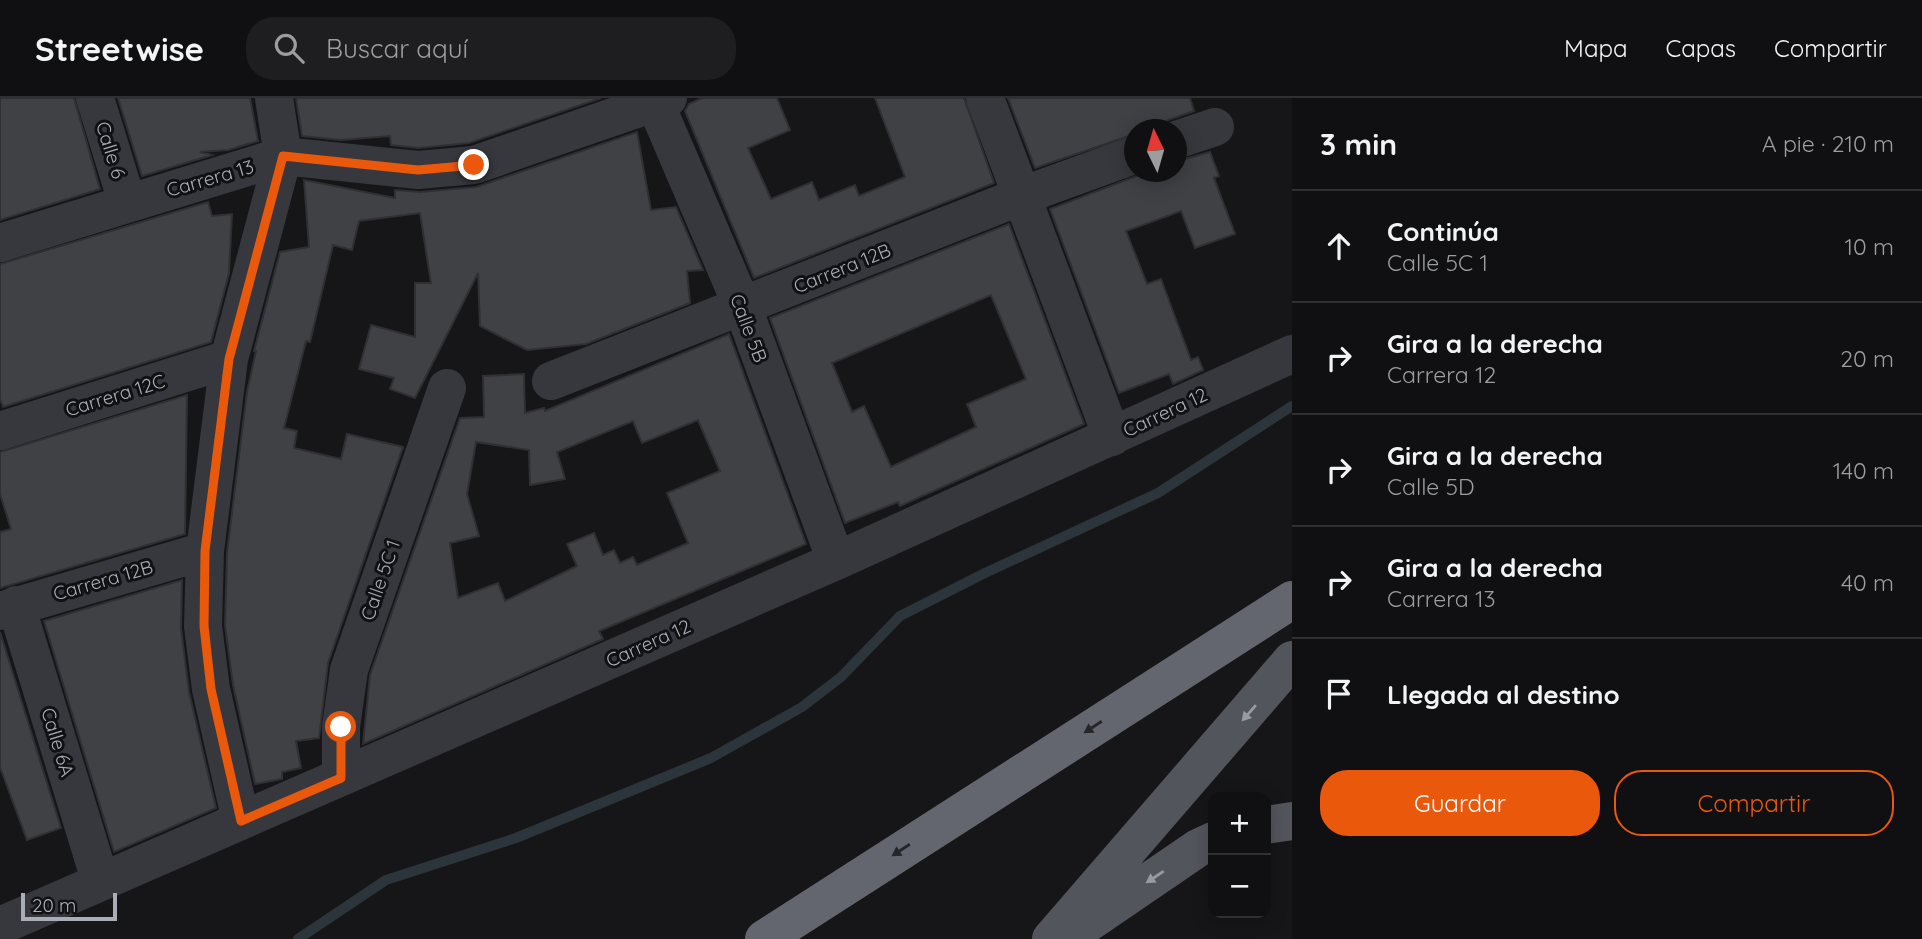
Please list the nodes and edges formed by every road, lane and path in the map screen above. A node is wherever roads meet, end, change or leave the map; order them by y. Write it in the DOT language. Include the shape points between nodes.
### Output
graph roads {
  1 [pos="95,98"];
  2 [pos="274,98"];
  3 [pos="985,98"];
  4 [pos="658,100"];
  5 [pos="1215,127"];
  6 [pos="1187,137"];
  7 [pos="283,156"];
  8 [pos="1124,159"];
  9 [pos="1024,195"];
  10 [pos="127,202"];
  11 [pos="0,243"];
  12 [pos="743,308"];
  13 [pos="1292,354"];
  14 [pos="229,359"];
  15 [pos="551,382"];
  16 [pos="447,388"];
  17 [pos="0,431"];
  18 [pos="1112,437"];
  19 [pos="205,551"];
  20 [pos="835,561"];
  21 [pos="1292,600"];
  22 [pos="8,608"];
  23 [pos="1292,660"];
  24 [pos="341,778"];
  25 [pos="241,821"];
  26 [pos="1292,821"];
  27 [pos="1271,824"];
  28 [pos="1208,843"];
  29 [pos="100,880"];
  30 [pos="0,926"];
  31 [pos="764,939"];
  32 [pos="1051,939"];
  33 [pos="1065,939"];
  1 -- 10 [label="street, Calle 6"];
  2 -- 7 [label="street"];
  3 -- 9 [label="street"];
  4 -- 7 [label="street, Carrera 13" via="474,165 418,170"];
  4 -- 12 [label="street, Calle 5B"];
  5 -- 6 [label="street"];
  7 -- 10 [label="street, Carrera 13"];
  7 -- 14 [label="street"];
  8 -- 9 [label="street, Carrera 12B"];
  9 -- 12 [label="street, Carrera 12B"];
  9 -- 18 [label="street"];
  10 -- 11 [label="street, Carrera 13"];
  12 -- 15 [label="street, Carrera 12B"];
  12 -- 20 [label="street, Calle 5B"];
  13 -- 18 [label="street, Carrera 12"];
  14 -- 17 [label="street, Carrera 12C"];
  14 -- 19 [label="street"];
  16 -- 24 [label="street, Calle 5C 1" via="349,670 341,727"];
  18 -- 20 [label="street, Carrera 12"];
  19 -- 22 [label="street, Carrera 12B"];
  19 -- 25 [label="street" via="204,626 211,689"];
  20 -- 24 [label="street, Carrera 12"];
  21 -- 31 [label="highway, one-way"];
  22 -- 29 [label="street, Calle 6A"];
  23 -- 32 [label="main road, one-way"];
  24 -- 25 [label="street, Carrera 12"];
  25 -- 29 [label="street, Carrera 12"];
  26 -- 27 [label="main road"];
  28 -- 33 [label="main road, one-way"];
  29 -- 30 [label="street, Carrera 12"];
}
